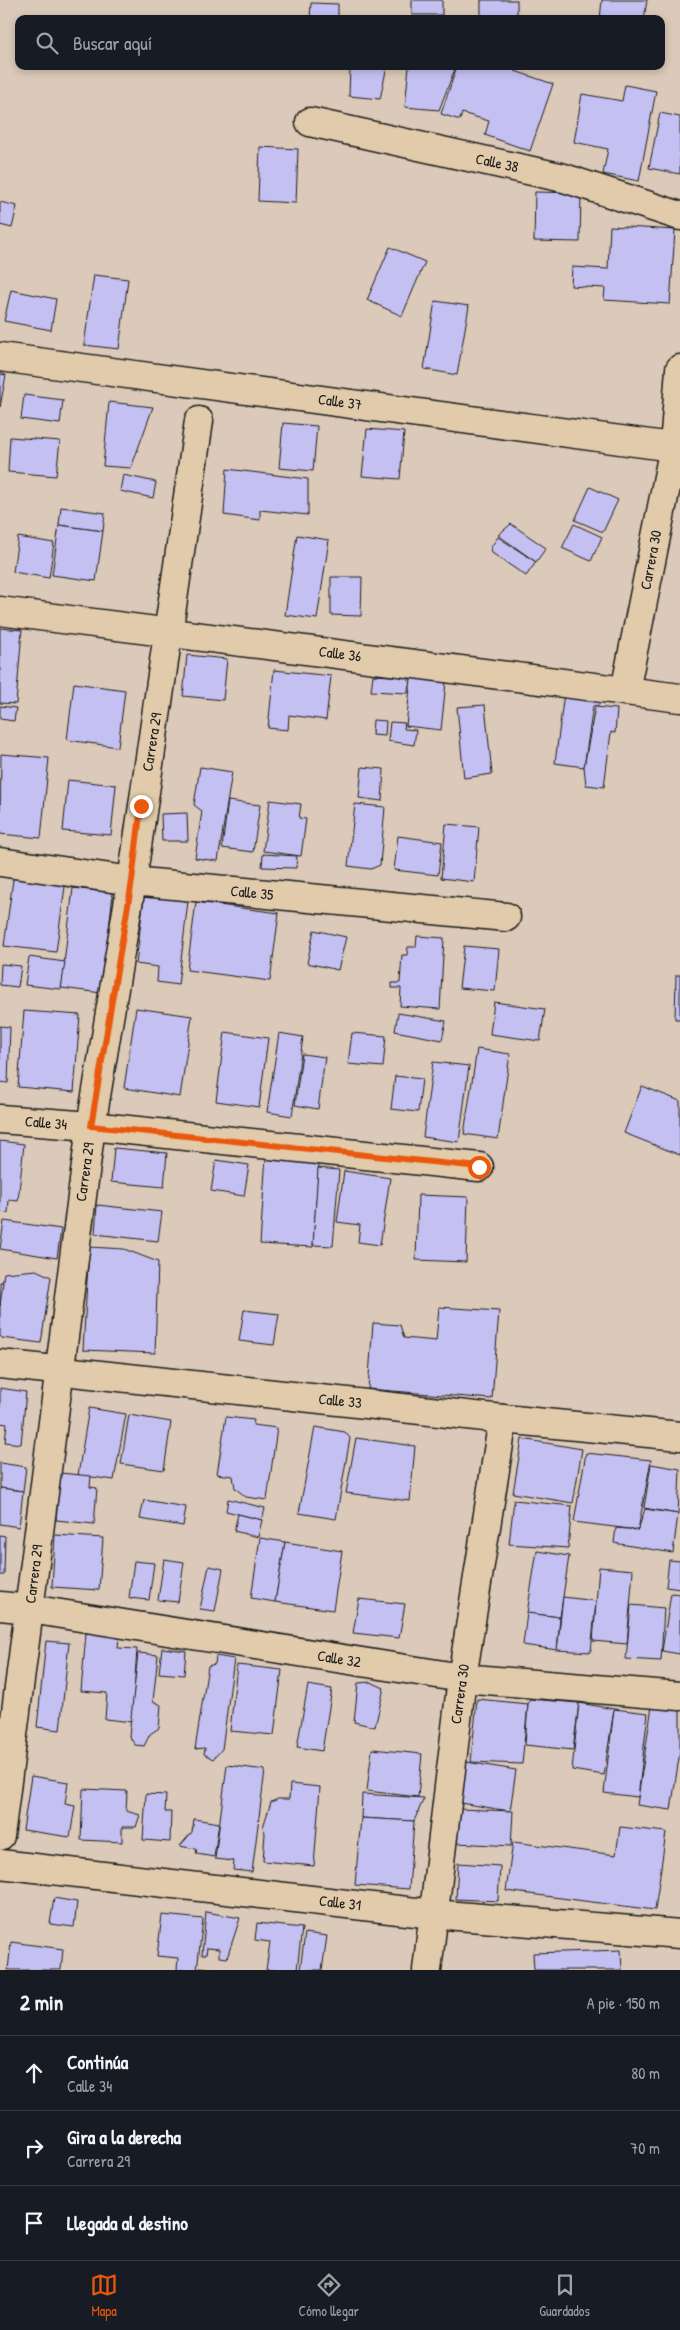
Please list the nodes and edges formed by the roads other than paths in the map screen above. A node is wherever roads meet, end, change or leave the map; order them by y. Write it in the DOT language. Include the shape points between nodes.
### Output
graph roads {
  1 [pos="310,122"];
  2 [pos="680,216"];
  3 [pos="0,358"];
  4 [pos="680,369"];
  5 [pos="199,421"];
  6 [pos="677,447"];
  7 [pos="0,611"];
  8 [pos="169,632"];
  9 [pos="625,691"];
  10 [pos="680,698"];
  11 [pos="0,862"];
  12 [pos="132,881"];
  13 [pos="506,917"];
  14 [pos="0,1119"];
  15 [pos="91,1126"];
  16 [pos="479,1167"];
  17 [pos="0,1364"];
  18 [pos="59,1369"];
  19 [pos="503,1419"];
  20 [pos="680,1436"];
  21 [pos="0,1606"];
  22 [pos="30,1609"];
  23 [pos="462,1678"];
  24 [pos="680,1696"];
  25 [pos="0,1836"];
  26 [pos="0,1864"];
  27 [pos="433,1914"];
  28 [pos="680,1934"];
  29 [pos="427,1970"];
  1 -- 2 [label="street, Calle 38" via="564,178"];
  3 -- 6 [label="street, Calle 37"];
  4 -- 6 [label="street, Carrera 30"];
  5 -- 8 [label="street, Carrera 29"];
  6 -- 9 [label="street, Carrera 30"];
  7 -- 8 [label="street, Calle 36"];
  8 -- 9 [label="street, Calle 36"];
  8 -- 12 [label="street, Carrera 29" via="136,837"];
  9 -- 10 [label="street, Calle 36"];
  11 -- 12 [label="street, Calle 35"];
  12 -- 13 [label="street, Calle 35"];
  12 -- 15 [label="street, Carrera 29"];
  14 -- 15 [label="street, Calle 34"];
  15 -- 16 [label="street, Calle 34"];
  15 -- 18 [label="street, Carrera 29"];
  17 -- 18 [label="street, Calle 33"];
  18 -- 19 [label="street, Calle 33"];
  18 -- 22 [label="street, Carrera 29"];
  19 -- 20 [label="street, Calle 33"];
  19 -- 23 [label="street, Carrera 30"];
  21 -- 22 [label="street, Calle 32"];
  22 -- 23 [label="street, Calle 32"];
  22 -- 25 [label="street, Carrera 29"];
  23 -- 24 [label="street, Calle 32"];
  23 -- 27 [label="street, Carrera 30"];
  26 -- 27 [label="street, Calle 31"];
  27 -- 28 [label="street, Calle 31"];
  27 -- 29 [label="street, Carrera 30"];
}
